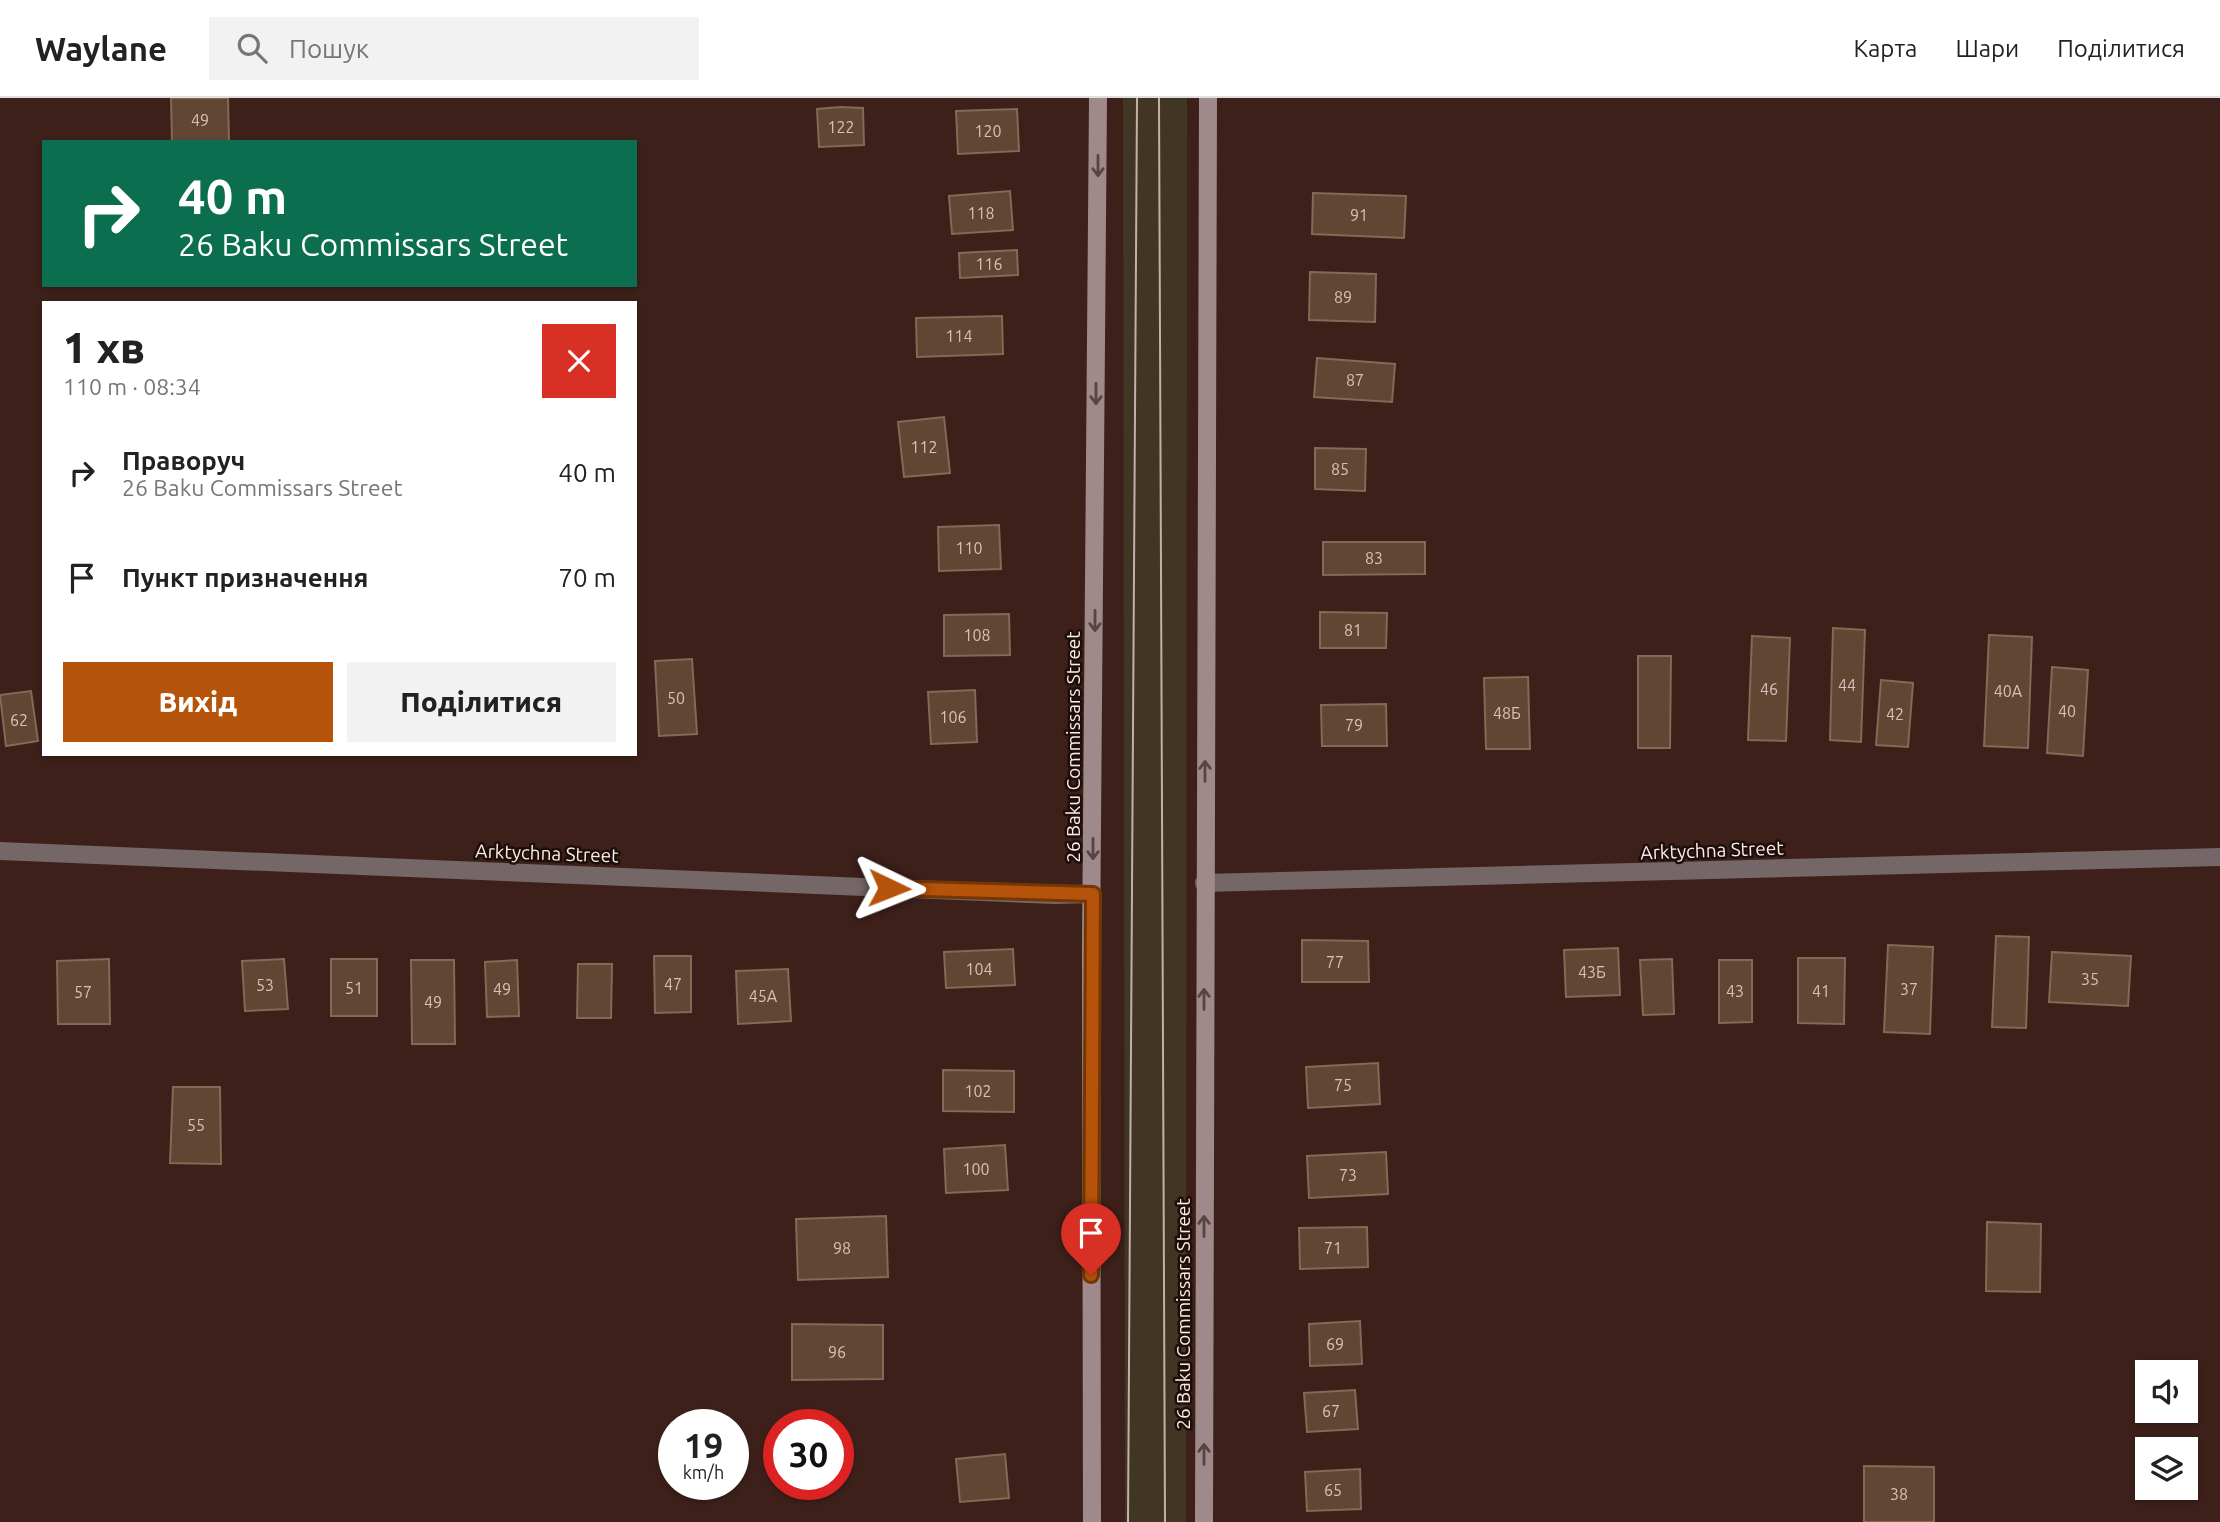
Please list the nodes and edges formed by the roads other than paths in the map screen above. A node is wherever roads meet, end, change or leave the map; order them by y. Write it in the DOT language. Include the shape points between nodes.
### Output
graph roads {
  1 [pos="1098,98"];
  2 [pos="1208,98"];
  3 [pos="0,851"];
  4 [pos="2220,858"];
  5 [pos="1204,883"];
  6 [pos="1093,894"];
  7 [pos="1092,1522"];
  8 [pos="1204,1522"];
  1 -- 6 [label="street, 26 Baku Commissars Street, one-way"];
  5 -- 2 [label="street, 26 Baku Commissars Street, one-way"];
  3 -- 6 [label="street, Arktychna Street"];
  4 -- 5 [label="street, Arktychna Street"];
  8 -- 5 [label="street, 26 Baku Commissars Street, one-way"];
  6 -- 7 [label="street, 26 Baku Commissars Street"];
}
